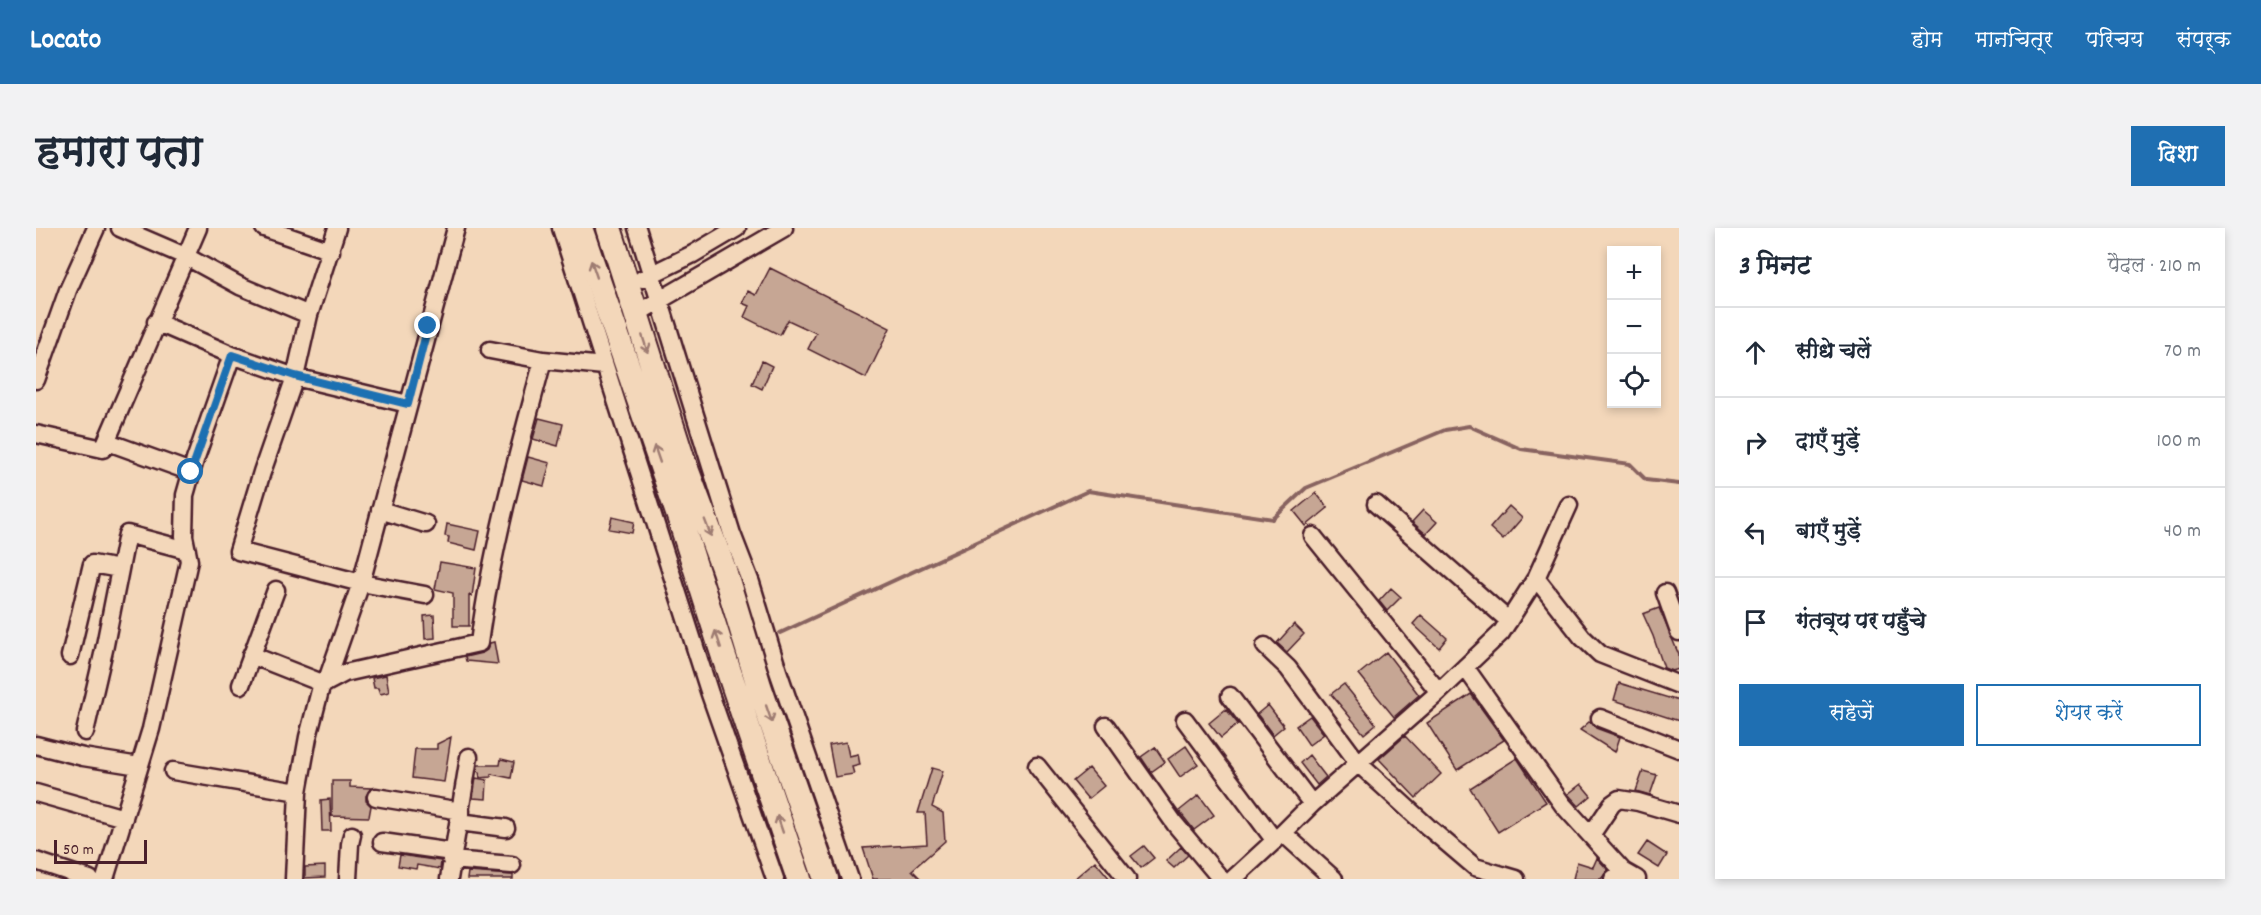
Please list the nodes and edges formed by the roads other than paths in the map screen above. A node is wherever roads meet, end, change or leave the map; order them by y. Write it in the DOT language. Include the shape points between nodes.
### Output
graph roads {
  1 [pos="96,228"];
  2 [pos="120,228"];
  3 [pos="198,228"];
  4 [pos="264,228"];
  5 [pos="337,228"];
  6 [pos="456,228"];
  7 [pos="561,228"];
  8 [pos="580,228"];
  9 [pos="609,228"];
  10 [pos="637,228"];
  11 [pos="737,228"];
  12 [pos="784,228"];
  13 [pos="331,251"];
  14 [pos="185,256"];
  15 [pos="651,275"];
  16 [pos="627,286"];
  17 [pos="660,300"];
  18 [pos="636,314"];
  19 [pos="309,315"];
  20 [pos="156,322"];
  21 [pos="490,350"];
  22 [pos="232,355"];
  23 [pos="543,360"];
  24 [pos="604,366"];
  25 [pos="295,376"];
  26 [pos="36,380"];
  27 [pos="408,404"];
  28 [pos="36,434"];
  29 [pos="108,442"];
  30 [pos="191,472"];
  31 [pos="1376,504"];
  32 [pos="1569,505"];
  33 [pos="380,510"];
  34 [pos="426,524"];
  35 [pos="1313,536"];
  36 [pos="187,550"];
  37 [pos="120,569"];
  38 [pos="1536,579"];
  39 [pos="361,583"];
  40 [pos="276,590"];
  41 [pos="1665,593"];
  42 [pos="425,595"];
  43 [pos="1509,621"];
  44 [pos="1679,633"];
  45 [pos="1265,646"];
  46 [pos="251,655"];
  47 [pos="70,656"];
  48 [pos="1465,667"];
  49 [pos="324,683"];
  50 [pos="241,685"];
  51 [pos="1679,685"];
  52 [pos="1439,692"];
  53 [pos="1230,696"];
  54 [pos="1600,718"];
  55 [pos="1185,720"];
  56 [pos="1106,726"];
  57 [pos="85,732"];
  58 [pos="36,745"];
  59 [pos="1679,749"];
  60 [pos="468,757"];
  61 [pos="1359,764"];
  62 [pos="139,766"];
  63 [pos="1037,766"];
  64 [pos="173,771"];
  65 [pos="298,792"];
  66 [pos="36,793"];
  67 [pos="376,797"];
  68 [pos="1312,804"];
  69 [pos="1679,814"];
  70 [pos="460,816"];
  71 [pos="124,818"];
  72 [pos="506,828"];
  73 [pos="352,835"];
  74 [pos="1591,835"];
  75 [pos="1279,837"];
  76 [pos="382,842"];
  77 [pos="452,856"];
  78 [pos="36,861"];
  79 [pos="512,865"];
  80 [pos="1624,876"];
  81 [pos="90,879"];
  82 [pos="105,879"];
  83 [pos="294,879"];
  84 [pos="348,879"];
  85 [pos="449,879"];
  86 [pos="775,879"];
  87 [pos="799,879"];
  88 [pos="826,879"];
  89 [pos="850,879"];
  90 [pos="1127,879"];
  91 [pos="1221,879"];
  92 [pos="1233,879"];
  93 [pos="1334,879"];
  94 [pos="1516,879"];
  1 -- 26 [label="street" via="68,290"];
  2 -- 14 [label="street"];
  3 -- 14 [label="street"];
  4 -- 13 [label="street"];
  5 -- 13 [label="street"];
  6 -- 27 [label="street"];
  7 -- 24 [label="street"];
  87 -- 8 [label="highway, one-way"];
  9 -- 16 [label="highway"];
  10 -- 15 [label="street"];
  11 -- 15 [label="street"];
  12 -- 17 [label="street"];
  13 -- 19 [label="street"];
  14 -- 19 [label="street" via="240,286"];
  14 -- 20 [label="street"];
  15 -- 16 [label="street"];
  15 -- 17 [label="street"];
  16 -- 18 [label="highway"];
  17 -- 18 [label="street"];
  17 -- 89 [label="street" via="732,534"];
  18 -- 88 [label="highway, one-way"];
  19 -- 25 [label="street"];
  20 -- 22 [label="street"];
  20 -- 29 [label="street"];
  21 -- 23 [label="street"];
  22 -- 25 [label="street"];
  22 -- 30 [label="street"];
  23 -- 24 [label="street"];
  23 -- 49 [label="street" via="503,514 479,644 345,673"];
  24 -- 86 [label="street" via="710,694"];
  25 -- 27 [label="street"];
  25 -- 39 [label="street" via="238,551"];
  27 -- 33 [label="street"];
  28 -- 29 [label="street" via="103,449"];
  29 -- 30 [label="street"];
  30 -- 36 [label="street" via="185,495"];
  31 -- 43 [label="street"];
  32 -- 38 [label="street"];
  33 -- 34 [label="street"];
  33 -- 39 [label="street"];
  35 -- 52 [label="street"];
  36 -- 37 [label="street" via="127,534"];
  36 -- 62 [label="street" via="189,561 173,636"];
  37 -- 47 [label="street" via="92,564"];
  37 -- 57 [label="street"];
  38 -- 43 [label="street"];
  38 -- 51 [label="street" via="1600,654"];
  39 -- 42 [label="street"];
  39 -- 49 [label="street"];
  40 -- 46 [label="street"];
  41 -- 44 [label="street"];
  43 -- 48 [label="street"];
  45 -- 61 [label="street" via="1288,668"];
  46 -- 49 [label="street"];
  46 -- 50 [label="street"];
  48 -- 52 [label="street"];
  48 -- 74 [label="street" via="1563,805"];
  49 -- 65 [label="street" via="308,737"];
  52 -- 61 [label="street"];
  53 -- 68 [label="street"];
  54 -- 59 [label="street"];
  55 -- 75 [label="street"];
  56 -- 91 [label="street" via="1175,824"];
  58 -- 62 [label="street"];
  60 -- 70 [label="street"];
  61 -- 68 [label="street"];
  61 -- 94 [label="street" via="1475,867"];
  62 -- 71 [label="street"];
  63 -- 90 [label="street"];
  64 -- 65 [label="street"];
  65 -- 83 [label="street"];
  66 -- 71 [label="street"];
  67 -- 70 [label="street"];
  68 -- 75 [label="street"];
  69 -- 74 [label="street" via="1619,799"];
  70 -- 72 [label="street"];
  70 -- 77 [label="street"];
  71 -- 82 [label="street"];
  73 -- 84 [label="street"];
  74 -- 80 [label="street"];
  75 -- 92 [label="street"];
  75 -- 93 [label="street"];
  76 -- 77 [label="street"];
  77 -- 79 [label="street"];
  77 -- 85 [label="street"];
  78 -- 81 [label="street"];
}
